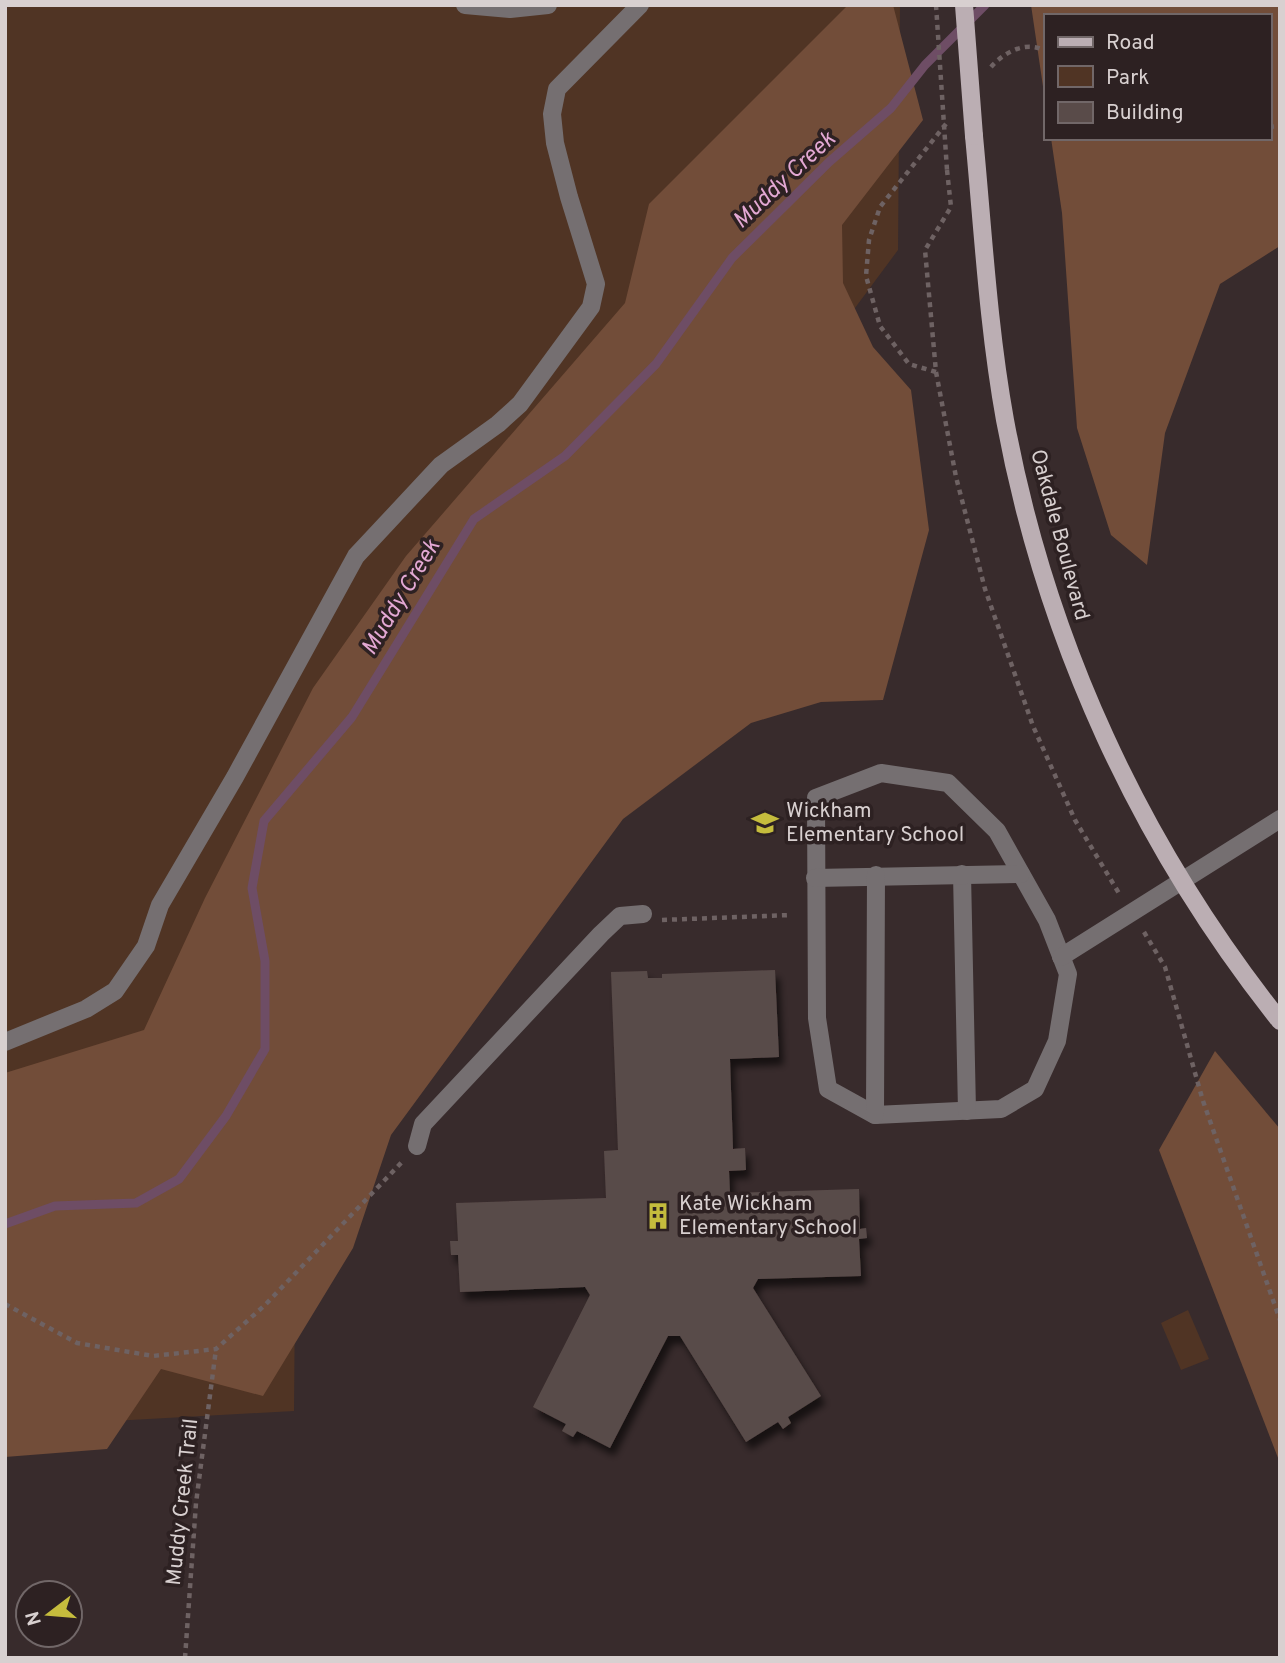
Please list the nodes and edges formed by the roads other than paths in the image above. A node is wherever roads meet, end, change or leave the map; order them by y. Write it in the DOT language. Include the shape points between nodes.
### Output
graph roads {
  1 [pos="465,5"];
  2 [pos="548,5"];
  3 [pos="640,5"];
  4 [pos="964,5"];
  5 [pos="1280,819"];
  6 [pos="962,874"];
  7 [pos="1021,874"];
  8 [pos="876,875"];
  9 [pos="815,878"];
  10 [pos="1181,881"];
  11 [pos="649,918"];
  12 [pos="1061,957"];
  13 [pos="1280,1021"];
  14 [pos="5,1042"];
  15 [pos="967,1111"];
  16 [pos="875,1115"];
  17 [pos="417,1146"];
  1 -- 2 [label="street" via="510,9"];
  3 -- 14 [label="street" via="556,89 552,114 555,143 596,284 591,307 520,404 441,465 356,556 159,905 146,946 114,991 86,1009"];
  4 -- 10 [label="main road, Oakdale Boulevard, bridge" via="992,329 1023,507 1079,680 1115,762"];
  5 -- 10 [label="street"];
  6 -- 7 [label="street"];
  6 -- 8 [label="street"];
  6 -- 15 [label="street"];
  7 -- 9 [label="street" via="997,831 948,783 881,773 816,798"];
  7 -- 12 [label="street" via="1048,920"];
  8 -- 9 [label="street"];
  8 -- 16 [label="street"];
  9 -- 16 [label="street" via="817,1018 828,1089"];
  10 -- 12 [label="street"];
  10 -- 13 [label="main road, Oakdale Boulevard"];
  11 -- 17 [label="street" via="620,916 601,934 423,1124"];
  12 -- 15 [label="street" via="1068,974 1058,1041 1035,1089 1001,1109"];
  15 -- 16 [label="street"];
}
